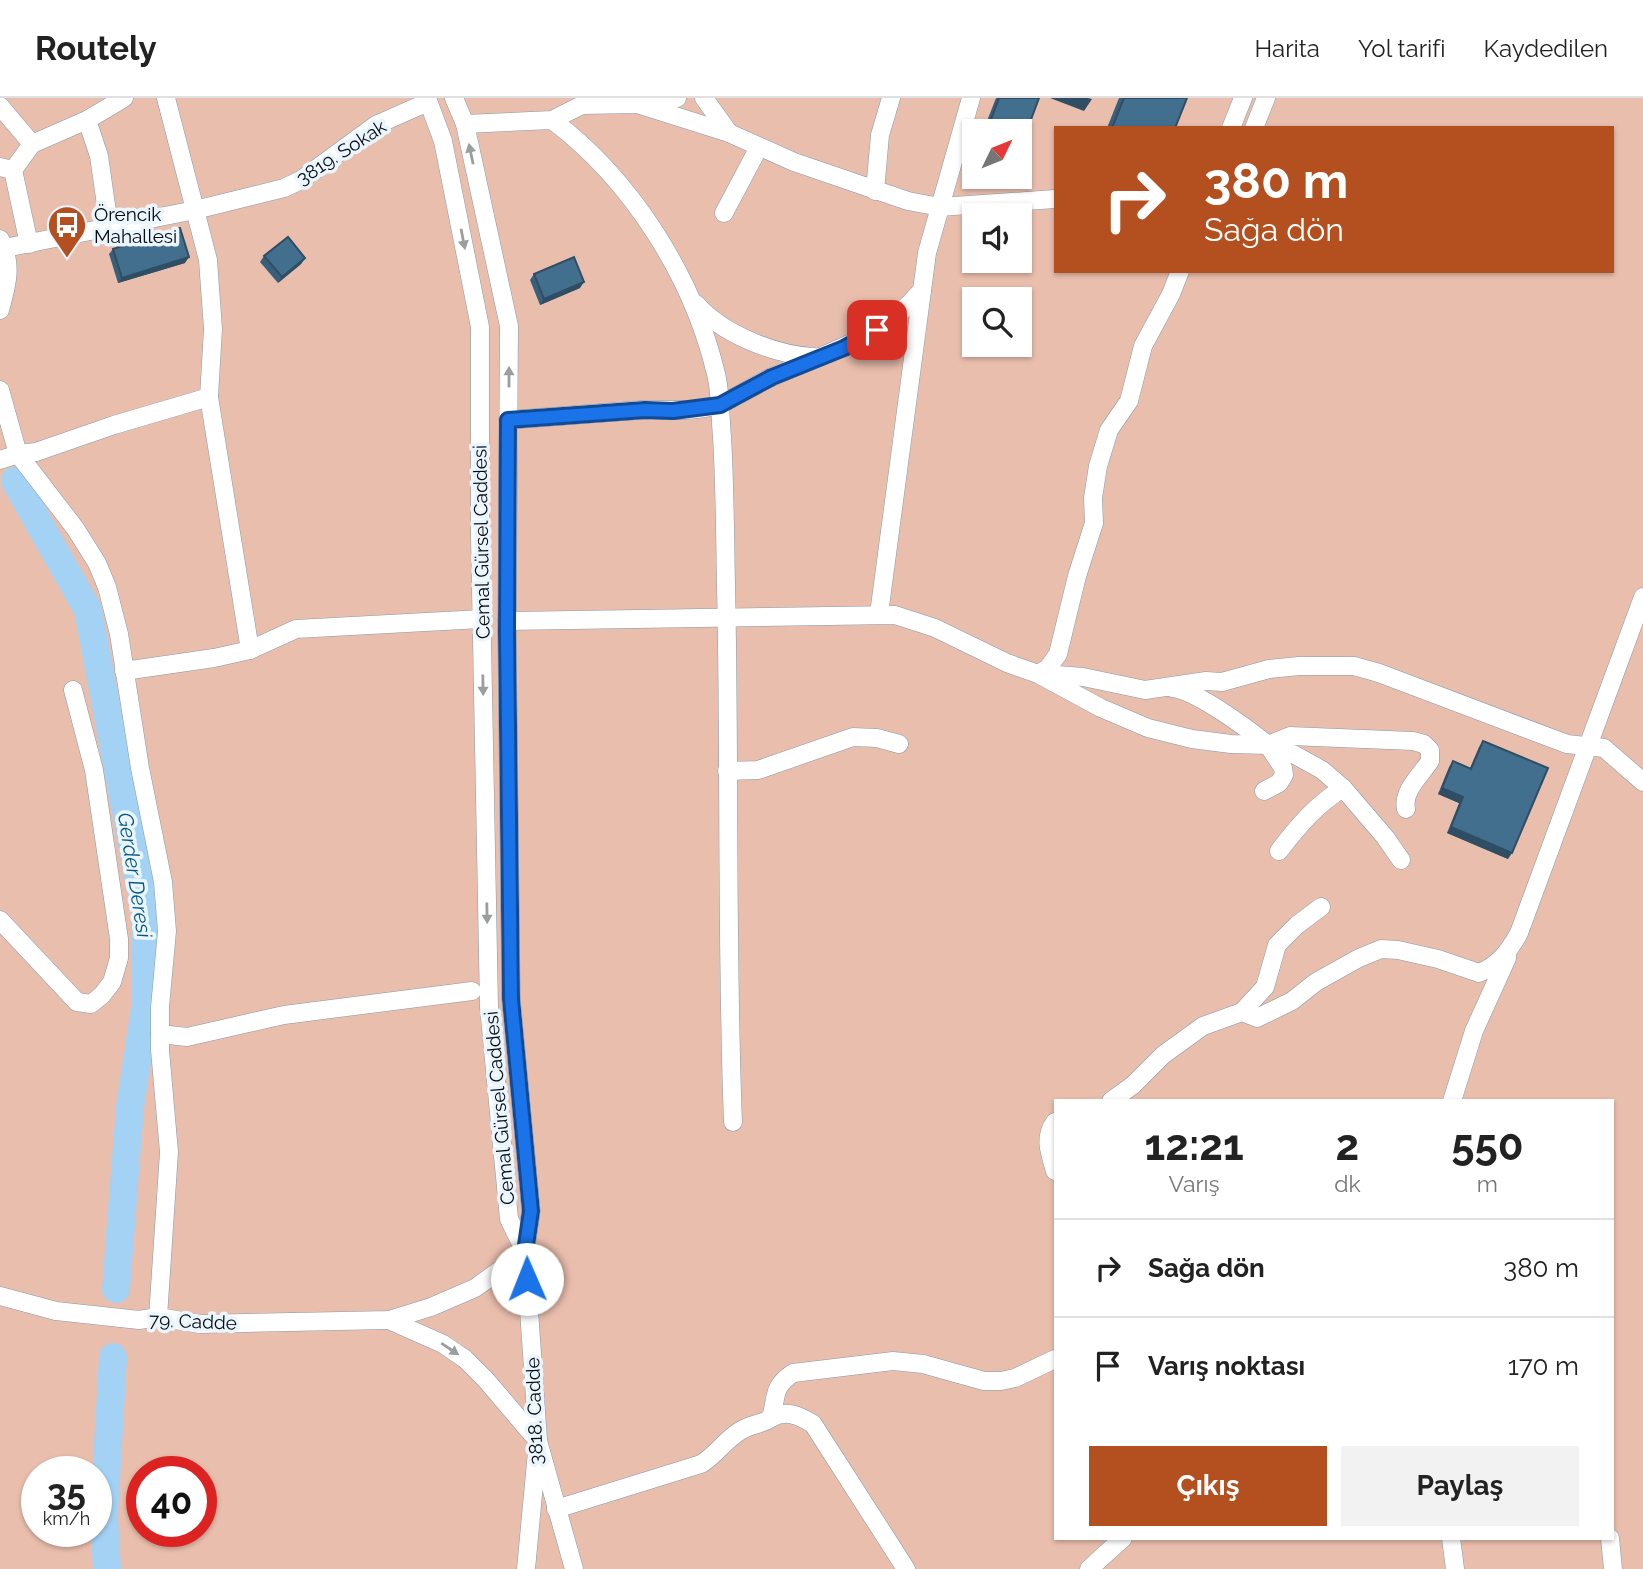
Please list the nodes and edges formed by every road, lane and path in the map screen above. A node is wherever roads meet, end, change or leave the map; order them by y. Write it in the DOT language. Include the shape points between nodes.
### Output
graph roads {
  1 [pos="124,98"];
  2 [pos="166,98"];
  3 [pos="454,98"];
  4 [pos="677,98"];
  5 [pos="704,98"];
  6 [pos="891,98"];
  7 [pos="971,98"];
  8 [pos="1243,98"];
  9 [pos="1266,98"];
  10 [pos="428,100"];
  11 [pos="637,104"];
  12 [pos="0,106"];
  13 [pos="87,120"];
  14 [pos="552,120"];
  15 [pos="465,124"];
  16 [pos="1232,126"];
  17 [pos="1255,126"];
  18 [pos="729,133"];
  19 [pos="32,144"];
  20 [pos="759,147"];
  21 [pos="6,169"];
  22 [pos="875,191"];
  23 [pos="1054,199"];
  24 [pos="940,207"];
  25 [pos="195,210"];
  26 [pos="724,213"];
  27 [pos="109,226"];
  28 [pos="29,244"];
  29 [pos="2,246"];
  30 [pos="1179,273"];
  31 [pos="922,290"];
  32 [pos="691,299"];
  33 [pos="0,310"];
  34 [pos="817,358"];
  35 [pos="0,390"];
  36 [pos="209,397"];
  37 [pos="720,405"];
  38 [pos="508,420"];
  39 [pos="18,454"];
  40 [pos="0,460"];
  41 [pos="1643,597"];
  42 [pos="879,614"];
  43 [pos="726,617"];
  44 [pos="481,620"];
  45 [pos="507,621"];
  46 [pos="250,650"];
  47 [pos="124,671"];
  48 [pos="1038,674"];
  49 [pos="1165,687"];
  50 [pos="73,690"];
  51 [pos="899,744"];
  52 [pos="1268,745"];
  53 [pos="1588,746"];
  54 [pos="727,771"];
  55 [pos="1643,782"];
  56 [pos="1343,788"];
  57 [pos="1264,791"];
  58 [pos="1406,809"];
  59 [pos="1279,851"];
  60 [pos="1401,860"];
  61 [pos="1321,907"];
  62 [pos="0,920"];
  63 [pos="1518,933"];
  64 [pos="472,991"];
  65 [pos="1242,1013"];
  66 [pos="160,1034"];
  67 [pos="1114,1099"];
  68 [pos="1453,1099"];
  69 [pos="733,1122"];
  70 [pos="1054,1123"];
  71 [pos="1054,1167"];
  72 [pos="525,1252"];
  73 [pos="0,1296"];
  74 [pos="158,1317"];
  75 [pos="389,1320"];
  76 [pos="1054,1359"];
  77 [pos="771,1418"];
  78 [pos="538,1441"];
  79 [pos="556,1509"];
  80 [pos="1122,1540"];
  81 [pos="1451,1540"];
  82 [pos="1610,1540"];
  83 [pos="526,1569"];
  84 [pos="574,1569"];
  85 [pos="906,1569"];
  86 [pos="1089,1569"];
  87 [pos="1455,1569"];
  88 [pos="1613,1569"];
  1 -- 13 [label="street"];
  2 -- 25 [label="street"];
  3 -- 15 [label="street, Cemal Gürsel Caddesi"];
  4 -- 11 [label="street" via="655,105"];
  5 -- 18 [label="street"];
  6 -- 22 [label="street" via="880,135"];
  7 -- 24 [label="street"];
  8 -- 16 [label="street"];
  9 -- 17 [label="street"];
  10 -- 25 [label="street, 3819. Sokak" via="376,125 292,184"];
  10 -- 44 [label="street, Cemal Gürsel Caddesi, one-way" via="443,141 480,327"];
  11 -- 14 [label="street" via="582,105"];
  11 -- 18 [label="street"];
  12 -- 19 [label="street"];
  13 -- 19 [label="street"];
  13 -- 27 [label="street" via="99,156"];
  14 -- 15 [label="street"];
  14 -- 32 [label="street" via="571,134 626,194"];
  38 -- 15 [label="street, Cemal Gürsel Caddesi, one-way" via="509,326"];
  18 -- 20 [label="street"];
  19 -- 21 [label="street"];
  20 -- 22 [label="street"];
  20 -- 26 [label="street"];
  21 -- 28 [label="street"];
  22 -- 24 [label="street"];
  23 -- 24 [label="street"];
  24 -- 31 [label="street"];
  25 -- 27 [label="street, 3819. Sokak"];
  25 -- 36 [label="street" via="208,260 213,329"];
  27 -- 28 [label="street, 3819. Sokak"];
  28 -- 29 [label="street, 3819. Sokak"];
  29 -- 33 [label="street" via="8,280"];
  30 -- 48 [label="street" via="1143,346 1129,401 1109,430 1098,466 1094,523 1058,654"];
  31 -- 34 [label="street" via="906,309 877,330"];
  31 -- 42 [label="street"];
  32 -- 34 [label="street" via="708,317 767,348"];
  32 -- 37 [label="street" via="708,344"];
  34 -- 37 [label="street"];
  35 -- 39 [label="street"];
  36 -- 39 [label="street"];
  36 -- 46 [label="street"];
  37 -- 38 [label="street"];
  37 -- 43 [label="street"];
  38 -- 45 [label="street, Cemal Gürsel Caddesi"];
  39 -- 40 [label="street"];
  39 -- 47 [label="street" via="97,563 114,608"];
  41 -- 53 [label="street"];
  42 -- 43 [label="street"];
  42 -- 48 [label="street" via="935,628"];
  43 -- 45 [label="street"];
  43 -- 54 [label="street"];
  44 -- 46 [label="street" via="296,629"];
  44 -- 72 [label="street, Cemal Gürsel Caddesi, one-way" via="489,1007 509,1219"];
  45 -- 72 [label="street, Cemal Gürsel Caddesi" via="511,999 531,1211"];
  46 -- 47 [label="street"];
  47 -- 66 [label="street" via="163,882 167,931"];
  48 -- 49 [label="street" via="1083,677 1145,690"];
  48 -- 52 [label="street" via="1148,728 1192,739"];
  49 -- 52 [label="street" via="1191,692"];
  49 -- 53 [label="street" via="1223,682 1269,669 1354,666 1567,744"];
  50 -- 62 [label="street" via="94,770 116,909 119,958 112,982 90,1004 77,1002"];
  51 -- 54 [label="street" via="853,737 758,770"];
  52 -- 56 [label="street" via="1322,770"];
  52 -- 57 [label="street" via="1284,775"];
  52 -- 58 [label="street" via="1290,736 1424,744 1430,750 1430,761 1415,780"];
  53 -- 55 [label="street" via="1604,748"];
  53 -- 63 [label="street"];
  54 -- 69 [label="street"];
  56 -- 59 [label="street" via="1301,822"];
  56 -- 60 [label="street"];
  61 -- 65 [label="street" via="1277,946 1265,987"];
  63 -- 65 [label="street" via="1502,958 1479,973 1381,949 1316,982 1277,1010 1257,1018"];
  63 -- 68 [label="street" via="1474,1031"];
  64 -- 66 [label="street" via="284,1015 187,1037"];
  65 -- 67 [label="street" via="1203,1026"];
  66 -- 74 [label="street" via="169,1152"];
  70 -- 71 [label="street" via="1047,1142"];
  72 -- 75 [label="street, 79. Cadde" via="475,1288"];
  72 -- 78 [label="street, 3818. Cadde"];
  73 -- 74 [label="street, 79. Cadde" via="57,1311 139,1320"];
  74 -- 75 [label="street, 79. Cadde" via="200,1324"];
  75 -- 78 [label="street, 79. Cadde, one-way" via="465,1359"];
  76 -- 77 [label="street" via="1001,1381 893,1361 793,1373 777,1388"];
  77 -- 79 [label="street" via="741,1429 701,1464"];
  77 -- 85 [label="street" via="786,1413 813,1424"];
  78 -- 79 [label="street"];
  78 -- 83 [label="street, 3818. Cadde"];
  79 -- 84 [label="street"];
  80 -- 86 [label="street"];
  81 -- 87 [label="street"];
  82 -- 88 [label="street"];
}
